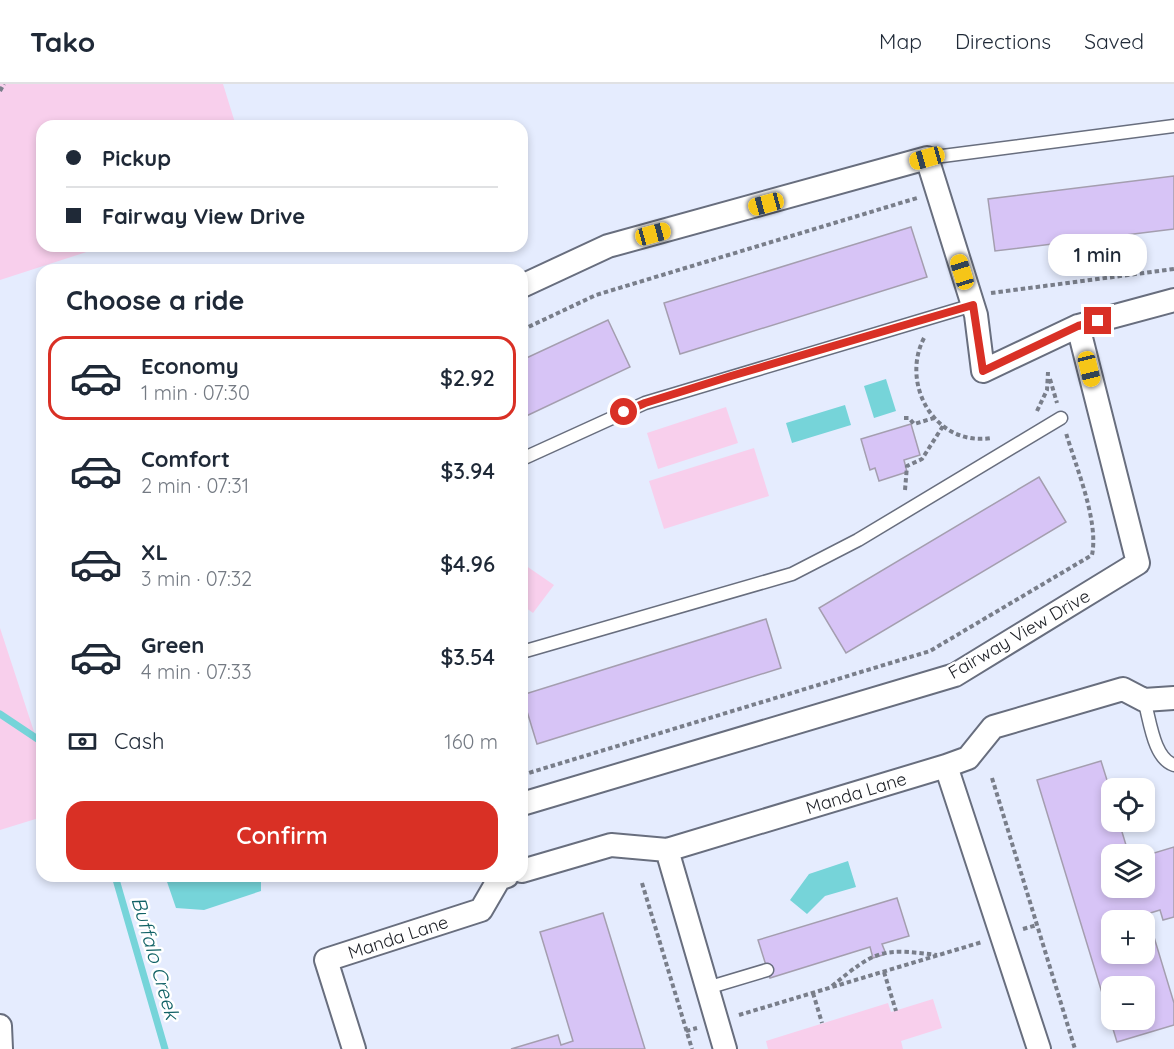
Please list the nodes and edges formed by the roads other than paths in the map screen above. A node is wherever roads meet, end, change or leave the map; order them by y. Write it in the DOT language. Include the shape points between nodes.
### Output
graph roads {
  1 [pos="1174,126"];
  2 [pos="927,158"];
  3 [pos="528,283"];
  4 [pos="971,300"];
  5 [pos="1174,300"];
  6 [pos="1078,326"];
  7 [pos="1062,418"];
  8 [pos="528,456"];
  9 [pos="528,650"];
  10 [pos="1174,698"];
  11 [pos="1144,700"];
  12 [pos="1174,765"];
  13 [pos="946,766"];
  14 [pos="528,802"];
  15 [pos="666,850"];
  16 [pos="528,870"];
  17 [pos="497,882"];
  18 [pos="767,970"];
  19 [pos="707,988"];
  20 [pos="0,1026"];
  21 [pos="1,1049"];
  22 [pos="354,1049"];
  23 [pos="725,1049"];
  24 [pos="1039,1049"];
  1 -- 2 [label="lane"];
  2 -- 3 [label="street" via="608,246"];
  2 -- 4 [label="street"];
  4 -- 6 [label="street" via="983,371"];
  4 -- 8 [label="lane" via="934,316 645,403"];
  5 -- 6 [label="street"];
  6 -- 14 [label="street, Fairway View Drive" via="1138,563 955,675"];
  7 -- 9 [label="lane" via="821,561 792,574"];
  10 -- 11 [label="street, Manda Lane"];
  11 -- 12 [label="lane" via="1160,754"];
  11 -- 13 [label="street, Manda Lane" via="1123,689 993,727 968,758"];
  13 -- 15 [label="street, Manda Lane"];
  13 -- 24 [label="street"];
  15 -- 16 [label="street, Manda Lane" via="611,845"];
  15 -- 19 [label="street"];
  17 -- 22 [label="street, Manda Lane" via="481,910 326,960"];
  18 -- 19 [label="lane"];
  19 -- 23 [label="street"];
  20 -- 21 [label="street"];
}
